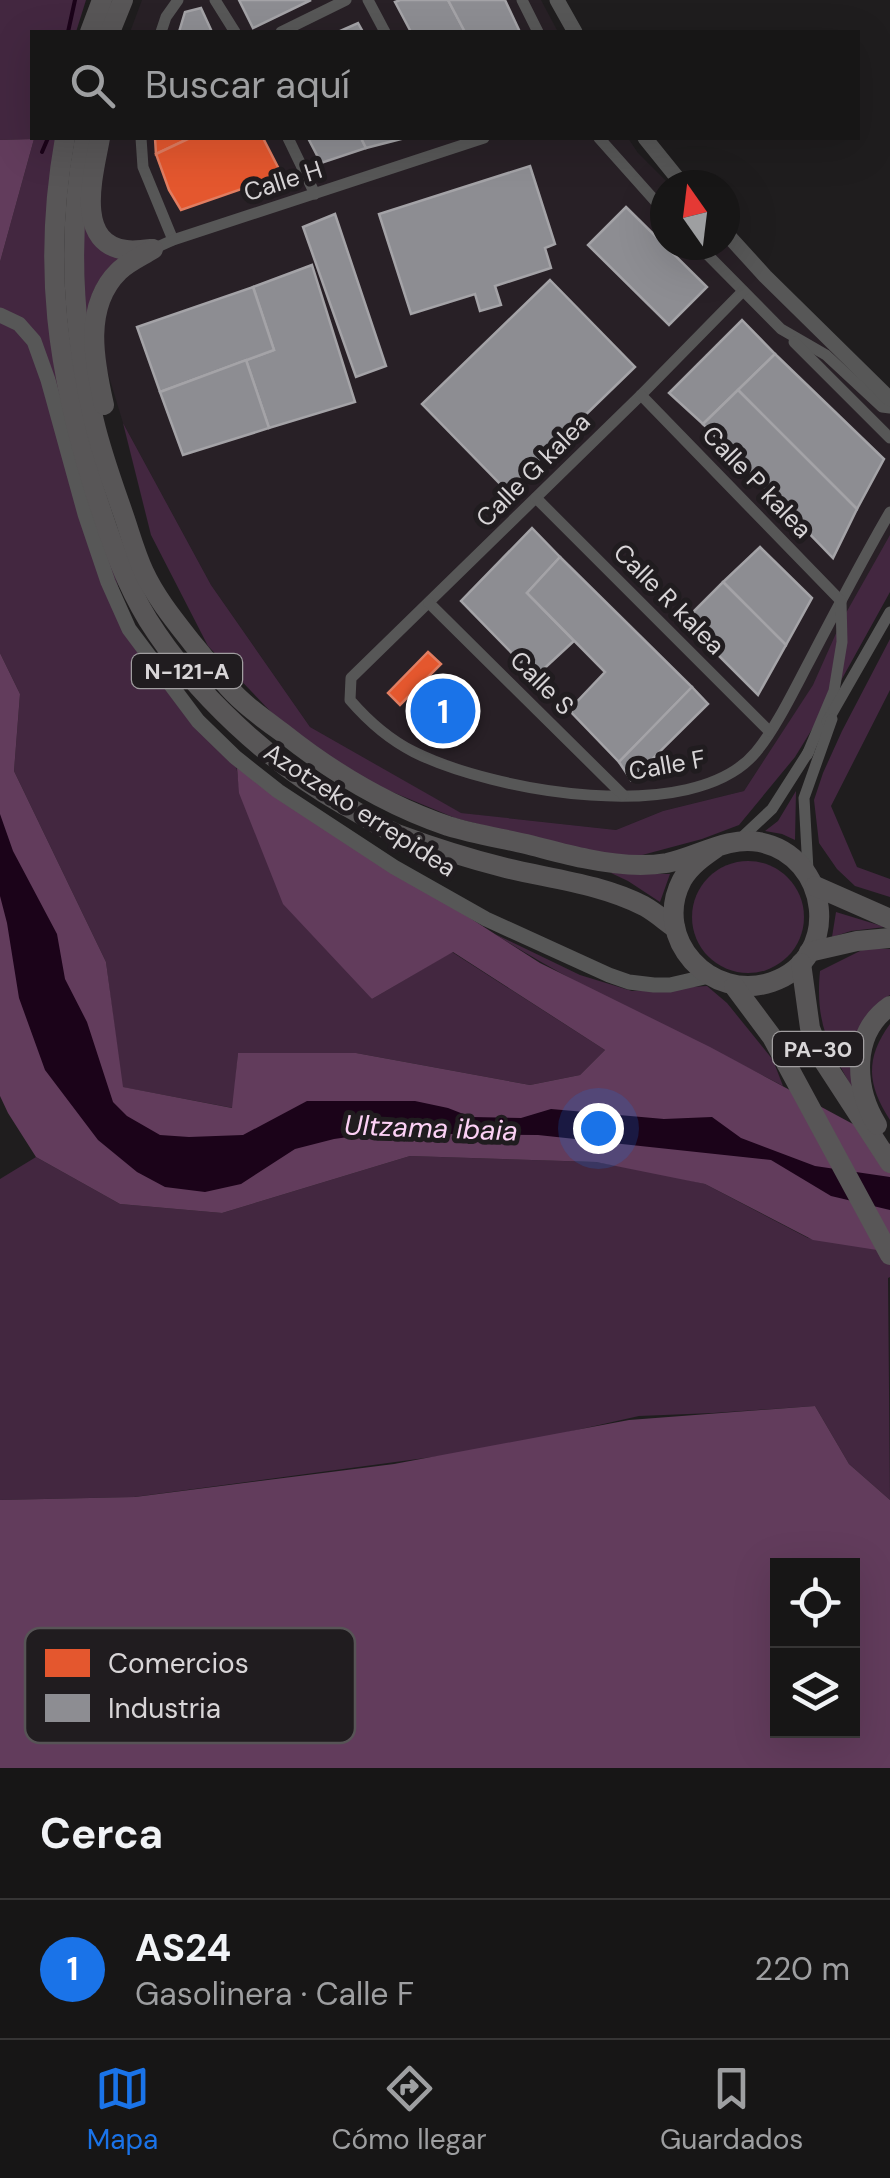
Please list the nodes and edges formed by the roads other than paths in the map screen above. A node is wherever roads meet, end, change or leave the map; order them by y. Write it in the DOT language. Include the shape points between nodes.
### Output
graph roads {
  1 [pos="178,0"];
  2 [pos="216,0"];
  3 [pos="346,0"];
  4 [pos="368,0"];
  5 [pos="522,0"];
  6 [pos="557,0"];
  7 [pos="114,3"];
  8 [pos="92,30"];
  9 [pos="114,30"];
  10 [pos="163,30"];
  11 [pos="234,30"];
  12 [pos="286,30"];
  13 [pos="384,30"];
  14 [pos="537,30"];
  15 [pos="574,30"];
  16 [pos="65,140"];
  17 [pos="85,140"];
  18 [pos="100,140"];
  19 [pos="140,140"];
  20 [pos="289,140"];
  21 [pos="439,140"];
  22 [pos="478,140"];
  23 [pos="602,140"];
  24 [pos="647,140"];
  25 [pos="445,152"];
  26 [pos="671,170"];
  27 [pos="315,194"];
  28 [pos="650,195"];
  29 [pos="173,240"];
  30 [pos="740,248"];
  31 [pos="152,249"];
  32 [pos="713,260"];
  33 [pos="743,290"];
  34 [pos="0,316"];
  35 [pos="781,328"];
  36 [pos="641,395"];
  37 [pos="890,399"];
  38 [pos="890,408"];
  39 [pos="890,438"];
  40 [pos="536,498"];
  41 [pos="890,512"];
  42 [pos="137,554"];
  43 [pos="841,601"];
  44 [pos="429,603"];
  45 [pos="890,612"];
  46 [pos="351,678"];
  47 [pos="837,706"];
  48 [pos="769,732"];
  49 [pos="806,755"];
  50 [pos="623,795"];
  51 [pos="738,841"];
  52 [pos="716,848"];
  53 [pos="812,880"];
  54 [pos="890,918"];
  55 [pos="675,928"];
  56 [pos="890,938"];
  57 [pos="685,954"];
  58 [pos="805,958"];
  59 [pos="709,976"];
  60 [pos="654,986"];
  61 [pos="734,986"];
  62 [pos="890,1006"];
  63 [pos="868,1121"];
  64 [pos="890,1144"];
  65 [pos="890,1163"];
  66 [pos="890,1255"];
  1 -- 10 [label="street"];
  2 -- 11 [label="street"];
  3 -- 12 [label="street"];
  4 -- 13 [label="street"];
  5 -- 14 [label="street"];
  6 -- 15 [label="street"];
  7 -- 8 [label="highway"];
  7 -- 9 [label="highway"];
  16 -- 55 [label="highway, N-121-A" via="53,232 66,385 117,561 185,669 240,731 308,784 395,833 613,894"];
  17 -- 42 [label="highway, N-121-A" via="73,232 74,305 101,451"];
  18 -- 31 [label="highway" via="90,194 96,230 125,250"];
  19 -- 29 [label="street" via="143,167"];
  20 -- 27 [label="street"];
  21 -- 25 [label="street"];
  22 -- 25 [label="street, Calle H"];
  23 -- 28 [label="street"];
  24 -- 26 [label="street"];
  25 -- 27 [label="street, Calle H"];
  27 -- 29 [label="street, Calle H"];
  29 -- 31 [label="street, Calle H"];
  30 -- 37 [label="street"];
  31 -- 42 [label="highway" via="120,269 95,313 100,388"];
  32 -- 33 [label="street"];
  33 -- 35 [label="street"];
  33 -- 36 [label="street, Calle G kalea"];
  34 -- 60 [label="street, Azotzeko errepidea" via="34,341 85,514 129,630 198,720 278,791 394,867 486,919 609,975"];
  35 -- 38 [label="street"];
  35 -- 39 [label="street"];
  36 -- 40 [label="street, Calle G kalea"];
  36 -- 43 [label="street, Calle P kalea"];
  40 -- 44 [label="street, Calle G kalea"];
  40 -- 48 [label="street, Calle R kalea"];
  41 -- 43 [label="street, Calle F"];
  42 -- 52 [label="highway, N-121-A" via="169,613 230,690 323,765 402,807 448,826 588,859 665,863"];
  43 -- 48 [label="street, Calle F"];
  43 -- 49 [label="street" via="837,678"];
  44 -- 46 [label="street, Calle G kalea"];
  44 -- 50 [label="street, Calle S"];
  45 -- 47 [label="street"];
  46 -- 50 [label="street, Calle F" via="350,700 372,726 448,767 558,793"];
  47 -- 49 [label="street"];
  47 -- 53 [label="street" via="804,798"];
  48 -- 50 [label="street, Calle F" via="735,771 706,786"];
  49 -- 51 [label="street" via="772,809"];
  51 -- 52 [label="highway"];
  51 -- 53 [label="highway" via="787,852"];
  52 -- 55 [label="highway" via="681,881"];
  53 -- 54 [label="highway"];
  53 -- 58 [label="highway, PA-30" via="820,918"];
  55 -- 57 [label="highway"];
  56 -- 58 [label="highway"];
  57 -- 59 [label="highway"];
  57 -- 60 [label="street" via="677,974"];
  58 -- 61 [label="highway" via="770,983"];
  58 -- 63 [label="highway, PA-30" via="810,1028 821,1057"];
  59 -- 60 [label="street, Azotzeko errepidea"];
  59 -- 61 [label="highway"];
  61 -- 66 [label="highway, PA-30" via="772,1038"];
  62 -- 63 [label="highway" via="869,1028 861,1050"];
  63 -- 64 [label="highway"];
  63 -- 65 [label="highway, PA-30"];
}
